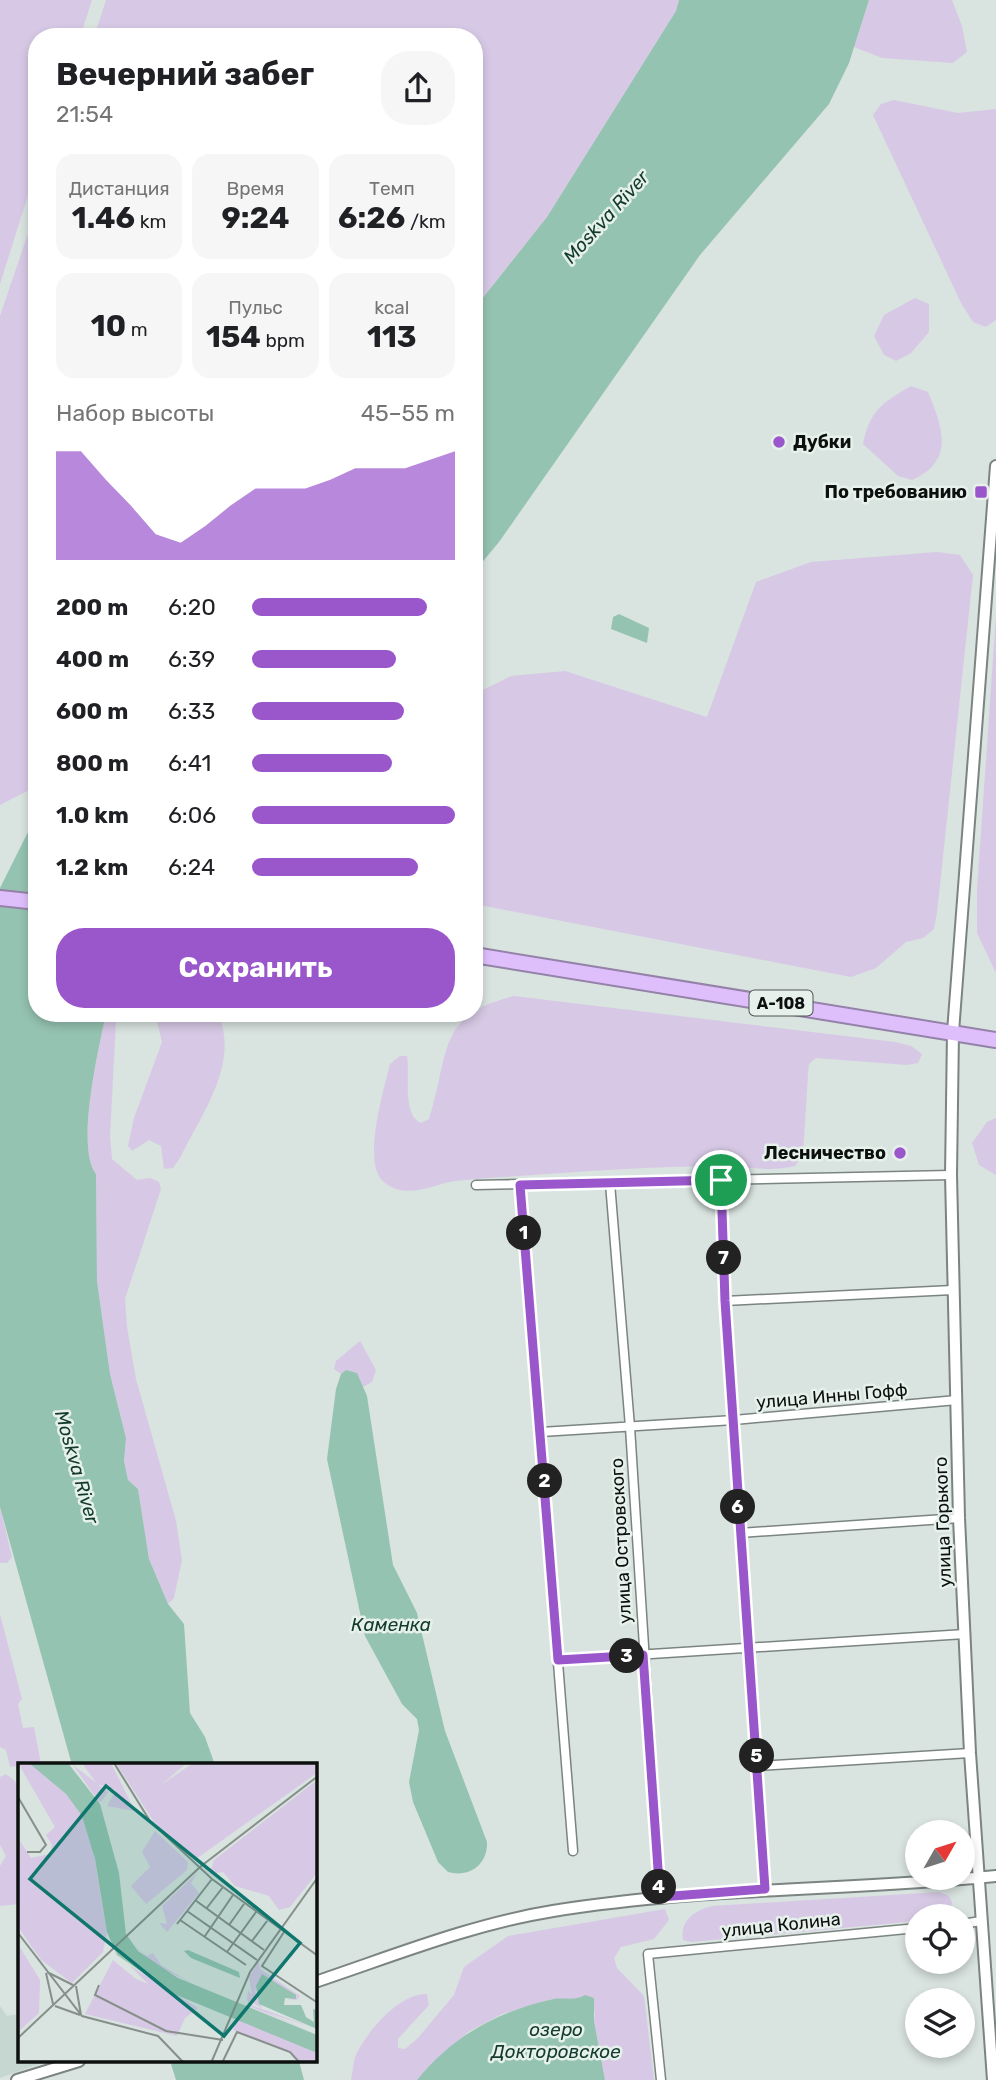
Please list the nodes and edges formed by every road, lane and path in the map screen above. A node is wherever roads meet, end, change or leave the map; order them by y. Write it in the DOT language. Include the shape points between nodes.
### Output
graph roads {
  1 [pos="996,466"];
  2 [pos="0,898"];
  3 [pos="28,901"];
  4 [pos="483,956"];
  5 [pos="953,1032"];
  6 [pos="996,1040"];
  7 [pos="951,1175"];
  8 [pos="721,1180"];
  9 [pos="610,1183"];
  10 [pos="476,1185"];
  11 [pos="520,1185"];
  12 [pos="954,1290"];
  13 [pos="725,1301"];
  14 [pos="957,1400"];
  15 [pos="734,1420"];
  16 [pos="630,1427"];
  17 [pos="541,1432"];
  18 [pos="959,1518"];
  19 [pos="740,1533"];
  20 [pos="965,1634"];
  21 [pos="750,1648"];
  22 [pos="643,1655"];
  23 [pos="558,1660"];
  24 [pos="970,1753"];
  25 [pos="758,1766"];
  26 [pos="573,1851"];
  27 [pos="996,1876"];
  28 [pos="977,1878"];
  29 [pos="765,1889"];
  30 [pos="660,1897"];
  31 [pos="981,1921"];
  32 [pos="975,1922"];
  33 [pos="905,1929"];
  34 [pos="317,1981"];
  35 [pos="76,2062"];
  36 [pos="17,2080"];
  37 [pos="661,2080"];
  38 [pos="993,2080"];
  1 -- 5 [label="main road, улица Горького"];
  2 -- 3 [label="highway"];
  4 -- 5 [label="highway, А-108"];
  5 -- 6 [label="highway, А-108"];
  5 -- 7 [label="main road, улица Горького"];
  7 -- 8 [label="street"];
  7 -- 12 [label="main road, улица Горького"];
  8 -- 9 [label="street"];
  8 -- 13 [label="street"];
  9 -- 11 [label="street"];
  9 -- 16 [label="street, улица Островского"];
  10 -- 11 [label="street"];
  11 -- 17 [label="street"];
  12 -- 13 [label="street"];
  12 -- 14 [label="main road, улица Горького"];
  13 -- 15 [label="street"];
  14 -- 15 [label="street, улица Инны Гофф"];
  14 -- 18 [label="main road, улица Горького"];
  15 -- 16 [label="street, улица Инны Гофф"];
  15 -- 19 [label="street"];
  16 -- 17 [label="street, улица Инны Гофф"];
  16 -- 22 [label="street, улица Островского"];
  17 -- 23 [label="street"];
  18 -- 19 [label="street"];
  18 -- 20 [label="main road, улица Горького"];
  19 -- 21 [label="street"];
  20 -- 21 [label="street"];
  20 -- 24 [label="main road, улица Горького"];
  21 -- 22 [label="street"];
  21 -- 25 [label="street"];
  22 -- 23 [label="street"];
  22 -- 30 [label="street, улица Островского"];
  23 -- 26 [label="street"];
  24 -- 25 [label="street"];
  24 -- 28 [label="main road, улица Горького"];
  25 -- 29 [label="street"];
  27 -- 28 [label="main road"];
  28 -- 29 [label="main road"];
  28 -- 31 [label="main road, улица Горького"];
  29 -- 30 [label="main road"];
  30 -- 34 [label="main road" via="550,1911 431,1943"];
  31 -- 32 [label="street"];
  31 -- 38 [label="main road, улица Горького"];
  33 -- 37 [label="street, улица Колина" via="648,1954"];
  35 -- 36 [label="main road"];
}
